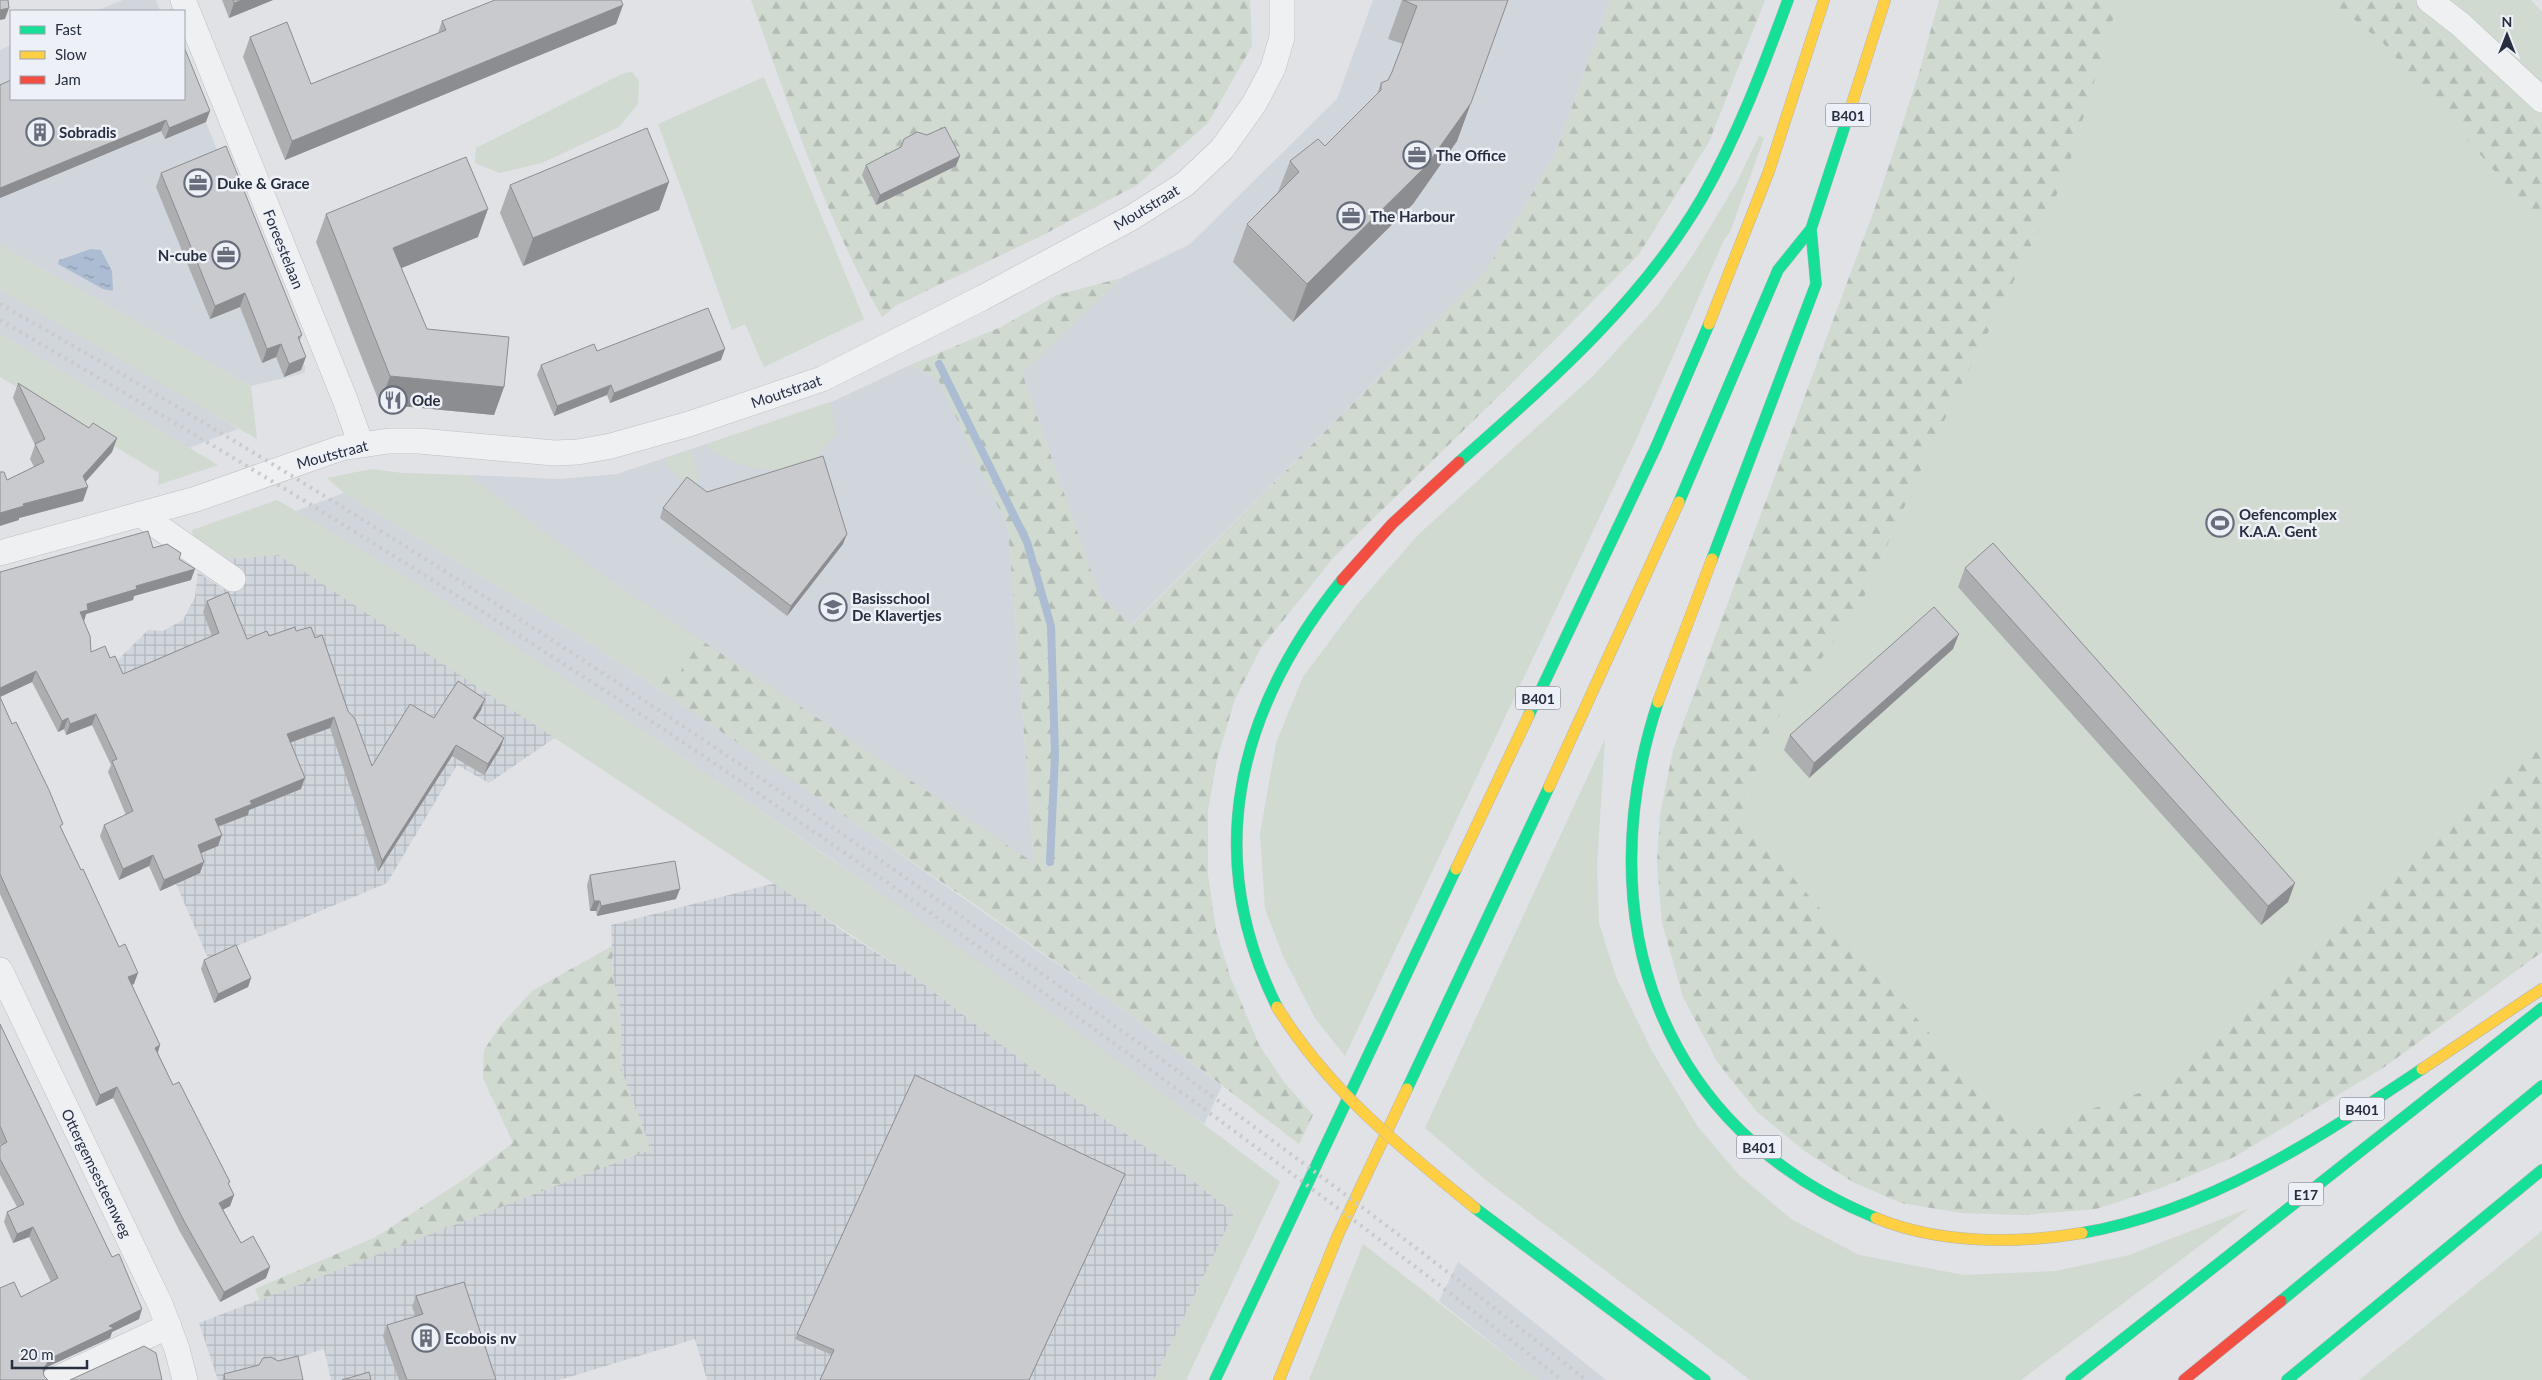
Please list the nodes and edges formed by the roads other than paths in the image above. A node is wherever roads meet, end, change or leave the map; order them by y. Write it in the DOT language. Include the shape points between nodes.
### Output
graph roads {
  1 [pos="184,0"];
  2 [pos="1282,0"];
  3 [pos="1788,0"];
  4 [pos="1824,0"];
  5 [pos="1885,0"];
  6 [pos="2429,0"];
  7 [pos="2542,100"];
  8 [pos="1811,229"];
  9 [pos="361,444"];
  10 [pos="140,514"];
  11 [pos="0,553"];
  12 [pos="233,578"];
  13 [pos="0,970"];
  14 [pos="2542,990"];
  15 [pos="2542,1008"];
  16 [pos="2542,1086"];
  17 [pos="2542,1170"];
  18 [pos="169,1326"];
  19 [pos="54,1380"];
  20 [pos="185,1380"];
  21 [pos="1215,1380"];
  22 [pos="1280,1380"];
  23 [pos="1705,1380"];
  24 [pos="2071,1380"];
  25 [pos="2184,1380"];
  26 [pos="2287,1380"];
  1 -- 9 [label="street, Foreestelaan"];
  2 -- 9 [label="street, Moutstraat" via="1282,37 1273,68 1254,104 1222,149 1185,184 1131,218 999,289 822,379 689,424 578,452 554,453 419,441"];
  3 -- 23 [label="highway, bridge" via="1722,162 1690,219 1661,258 1584,348 1375,540 1308,626 1280,670 1259,716 1240,787 1236,852 1244,924 1258,972 1301,1044 1354,1106 1388,1138 1475,1208"];
  4 -- 21 [label="highway, B401" via="1774,158 1697,354"];
  5 -- 8 [label="highway, B401"];
  6 -- 7 [label="street" via="2460,24"];
  8 -- 14 [label="highway, B401" via="1816,284 1651,726 1635,789 1630,853 1638,933 1647,979 1665,1026 1703,1089 1744,1135 1794,1175 1845,1204 1894,1225 1950,1237 2003,1239 2068,1234 2130,1223 2194,1202 2261,1170 2331,1129 2475,1035 2522,1000"];
  8 -- 22 [label="highway, B401" via="1778,270 1668,527 1489,917 1338,1235"];
  9 -- 10 [label="street, Moutstraat" via="298,461 196,499"];
  10 -- 11 [label="street, Moutstraat"];
  10 -- 12 [label="street"];
  13 -- 18 [label="street, Ottergemsesteenweg"];
  15 -- 24 [label="highway, E17"];
  16 -- 25 [label="highway"];
  17 -- 26 [label="highway"];
  18 -- 19 [label="street"];
  18 -- 20 [label="street, Ottergemsesteenweg"];
}
